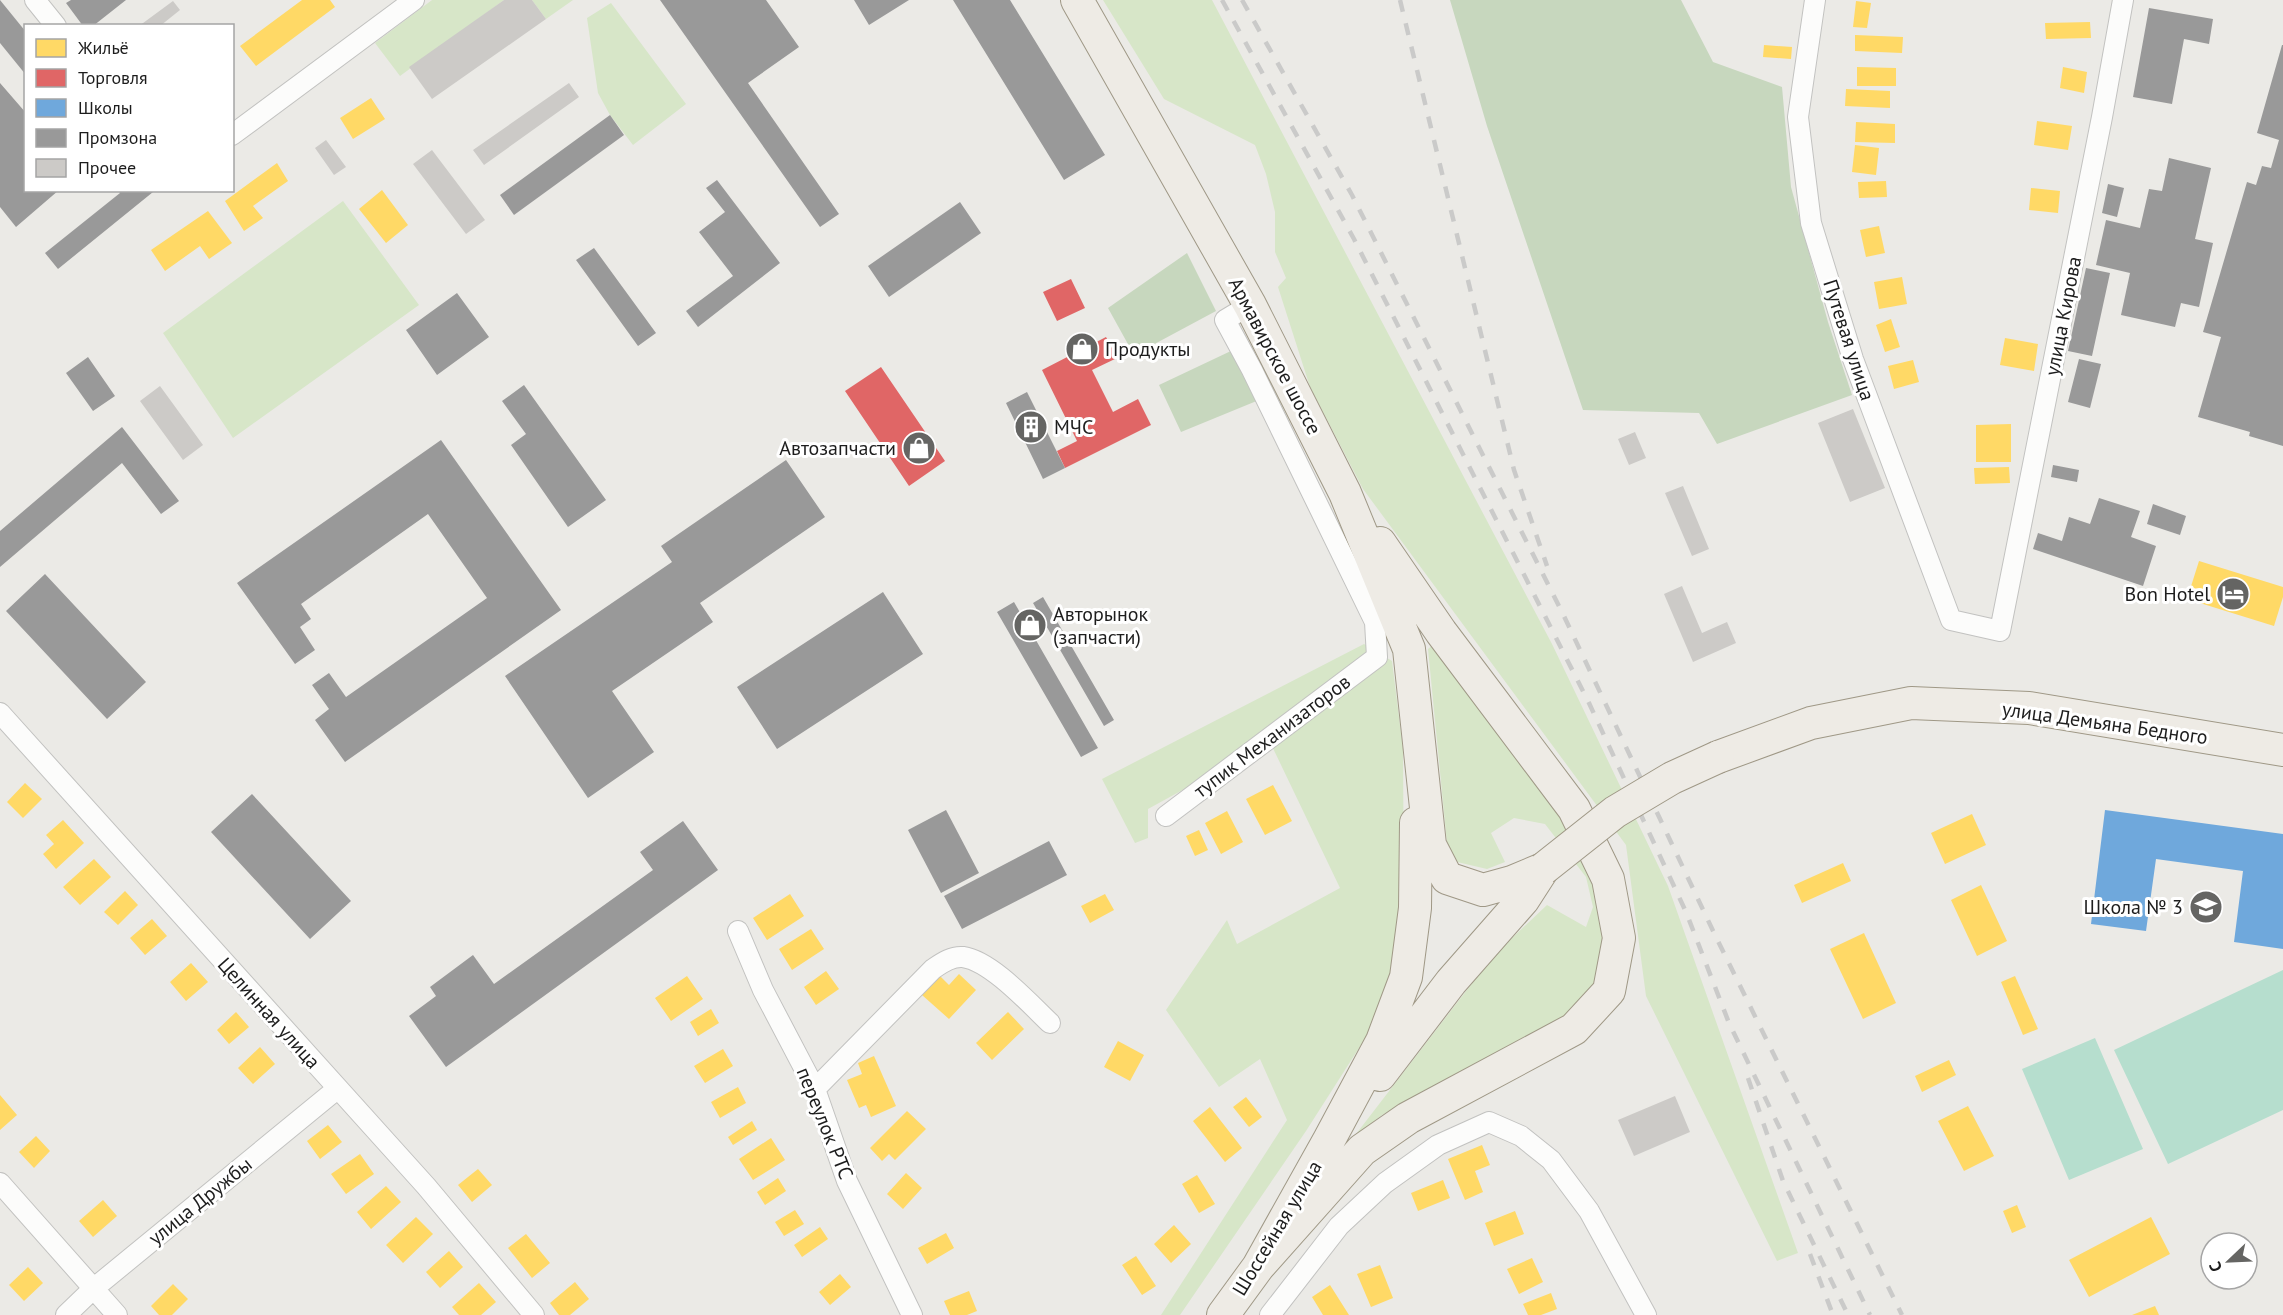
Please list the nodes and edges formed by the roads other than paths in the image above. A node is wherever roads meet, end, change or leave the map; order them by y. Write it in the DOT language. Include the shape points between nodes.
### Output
graph roads {
  1 [pos="35,0"];
  2 [pos="414,0"];
  3 [pos="1077,0"];
  4 [pos="1815,0"];
  5 [pos="2123,0"];
  6 [pos="54,24"];
  7 [pos="234,134"];
  8 [pos="1250,305"];
  9 [pos="1345,493"];
  10 [pos="2000,631"];
  11 [pos="0,713"];
  12 [pos="1418,733"];
  13 [pos="2283,750"];
  14 [pos="1166,816"];
  15 [pos="1543,869"];
  16 [pos="738,932"];
  17 [pos="1050,1023"];
  18 [pos="337,1089"];
  19 [pos="815,1089"];
  20 [pos="1329,1140"];
  21 [pos="0,1183"];
  22 [pos="1258,1267"];
  23 [pos="93,1289"];
  24 [pos="66,1315"];
  25 [pos="117,1315"];
  26 [pos="534,1315"];
  27 [pos="912,1315"];
  28 [pos="1223,1315"];
  29 [pos="1270,1315"];
  30 [pos="1646,1315"];
  1 -- 6 [label="street"];
  2 -- 7 [label="street"];
  3 -- 8 [label="main road, Армавирское шоссе"];
  4 -- 10 [label="street, Путевая улица" via="1798,117 1811,223 1853,359 1952,620"];
  5 -- 10 [label="street, улица Кирова"];
  8 -- 9 [label="main road, Армавирское шоссе"];
  8 -- 14 [label="street, тупик Механизаторов" via="1225,320 1375,622 1377,657"];
  9 -- 12 [label="main road, Армавирское шоссе" via="1409,648"];
  9 -- 22 [label="main road" via="1441,632 1574,809 1608,879 1619,938 1609,991 1574,1029 1408,1118 1362,1150"];
  11 -- 18 [label="street, Целинная улица"];
  12 -- 15 [label="main road" via="1430,845 1447,878 1484,890"];
  12 -- 20 [label="main road" via="1415,908 1406,978 1382,1041"];
  13 -- 15 [label="main road, улица Демьяна Бедного, bridge" via="2030,708 1911,703 1811,723 1718,757 1672,778 1615,812"];
  15 -- 20 [label="main road" via="1523,900 1451,982"];
  16 -- 19 [label="street, переулок РТС" via="763,990"];
  17 -- 19 [label="street" via="986,965 962,957 947,960 933,969"];
  18 -- 23 [label="street, улица Дружбы"];
  18 -- 26 [label="street, Целинная улица" via="426,1186"];
  19 -- 27 [label="street, переулок РТС" via="847,1181"];
  20 -- 22 [label="main road, Шоссейная улица"];
  21 -- 23 [label="street"];
  22 -- 28 [label="main road, Шоссейная улица"];
  23 -- 24 [label="street, улица Дружбы"];
  23 -- 25 [label="street"];
  29 -- 30 [label="street, Шоссейная улица" via="1339,1226 1385,1183 1438,1145 1489,1122 1521,1136 1551,1160 1589,1211"];
}
